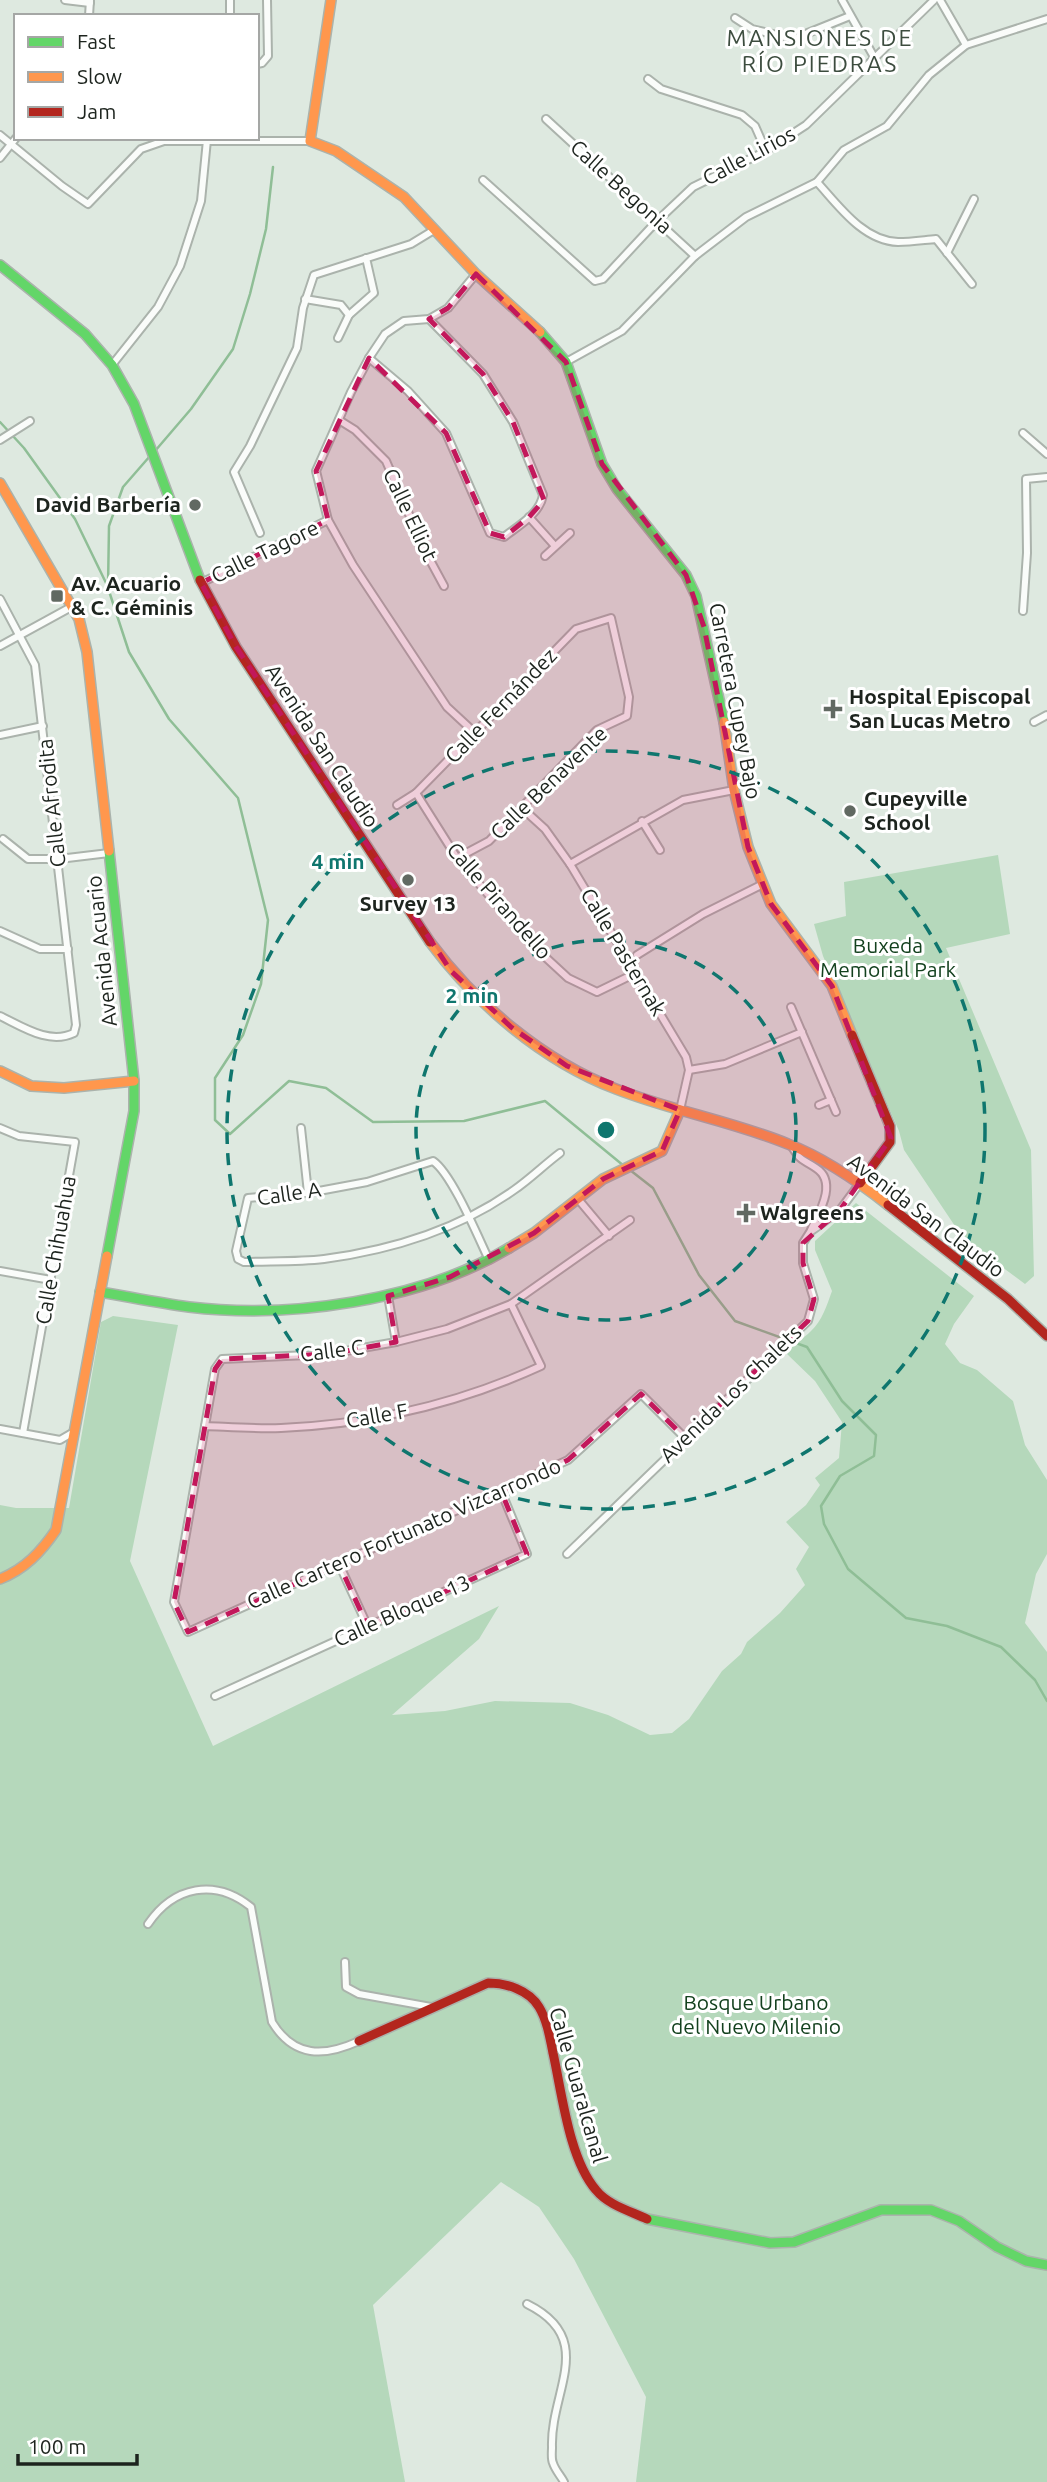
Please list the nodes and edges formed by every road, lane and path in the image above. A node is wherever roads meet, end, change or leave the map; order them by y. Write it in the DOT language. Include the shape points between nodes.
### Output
graph roads {
  1 [pos="65,0"];
  2 [pos="267,0"];
  3 [pos="331,0"];
  4 [pos="842,0"];
  5 [pos="934,0"];
  6 [pos="940,0"];
  7 [pos="90,2"];
  8 [pos="850,16"];
  9 [pos="735,18"];
  10 [pos="1047,19"];
  11 [pos="966,45"];
  12 [pos="874,57"];
  13 [pos="259,64"];
  14 [pos="648,79"];
  15 [pos="546,119"];
  16 [pos="0,135"];
  17 [pos="207,140"];
  18 [pos="14,141"];
  19 [pos="310,141"];
  20 [pos="766,151"];
  21 [pos="0,158"];
  22 [pos="483,180"];
  23 [pos="817,182"];
  24 [pos="974,199"];
  25 [pos="657,221"];
  26 [pos="434,230"];
  27 [pos="947,253"];
  28 [pos="695,256"];
  29 [pos="366,258"];
  30 [pos="1,267"];
  31 [pos="476,274"];
  32 [pos="972,284"];
  33 [pos="305,299"];
  34 [pos="349,315"];
  35 [pos="429,319"];
  36 [pos="338,338"];
  37 [pos="369,358"];
  38 [pos="566,362"];
  39 [pos="112,365"];
  40 [pos="339,420"];
  41 [pos="30,421"];
  42 [pos="1023,433"];
  43 [pos="0,440"];
  44 [pos="1047,454"];
  45 [pos="1047,477"];
  46 [pos="0,483"];
  47 [pos="529,517"];
  48 [pos="328,520"];
  49 [pos="260,533"];
  50 [pos="570,533"];
  51 [pos="555,546"];
  52 [pos="545,556"];
  53 [pos="201,583"];
  54 [pos="444,586"];
  55 [pos="0,600"];
  56 [pos="73,606"];
  57 [pos="1023,611"];
  58 [pos="611,618"];
  59 [pos="20,634"];
  60 [pos="0,646"];
  61 [pos="1047,715"];
  62 [pos="1034,722"];
  63 [pos="43,726"];
  64 [pos="474,732"];
  65 [pos="0,735"];
  66 [pos="734,790"];
  67 [pos="416,793"];
  68 [pos="397,805"];
  69 [pos="522,808"];
  70 [pos="642,821"];
  71 [pos="3,839"];
  72 [pos="660,850"];
  73 [pos="109,853"];
  74 [pos="457,858"];
  75 [pos="59,859"];
  76 [pos="570,864"];
  77 [pos="761,885"];
  78 [pos="0,931"];
  79 [pos="68,949"];
  80 [pos="637,955"];
  81 [pos="635,973"];
  82 [pos="791,1006"];
  83 [pos="0,1016"];
  84 [pos="802,1032"];
  85 [pos="689,1070"];
  86 [pos="0,1071"];
  87 [pos="134,1081"];
  88 [pos="831,1100"];
  89 [pos="819,1105"];
  90 [pos="680,1110"];
  91 [pos="836,1112"];
  92 [pos="0,1128"];
  93 [pos="301,1128"];
  94 [pos="790,1144"];
  95 [pos="559,1153"];
  96 [pos="860,1183"];
  97 [pos="308,1193"];
  98 [pos="578,1199"];
  99 [pos="467,1216"];
  100 [pos="630,1220"];
  101 [pos="810,1231"];
  102 [pos="609,1236"];
  103 [pos="489,1260"];
  104 [pos="0,1270"];
  105 [pos="51,1280"];
  106 [pos="100,1292"];
  107 [pos="388,1296"];
  108 [pos="511,1304"];
  109 [pos="1047,1336"];
  110 [pos="397,1342"];
  111 [pos="205,1426"];
  112 [pos="0,1429"];
  113 [pos="23,1433"];
  114 [pos="72,1433"];
  115 [pos="685,1438"];
  116 [pos="501,1491"];
  117 [pos="567,1554"];
  118 [pos="340,1564"];
  119 [pos="178,1575"];
  120 [pos="0,1579"];
  121 [pos="368,1627"];
  122 [pos="215,1696"];
  123 [pos="148,1924"];
  124 [pos="345,1962"];
  125 [pos="433,2008"];
  126 [pos="359,2041"];
  127 [pos="1047,2265"];
  128 [pos="527,2305"];
  129 [pos="564,2482"];
  1 -- 7 [label="street"];
  2 -- 13 [label="street" via="268,56"];
  3 -- 19 [label="street"];
  4 -- 8 [label="street"];
  5 -- 12 [label="street, Calle Lirios"];
  6 -- 11 [label="street"];
  8 -- 9 [label="street" via="793,39 752,29"];
  8 -- 12 [label="street"];
  10 -- 11 [label="street"];
  11 -- 23 [label="street" via="929,75 887,126 844,150"];
  12 -- 20 [label="street, Calle Lirios" via="806,125"];
  14 -- 20 [label="street" via="661,89 742,115 755,126"];
  15 -- 25 [label="street, Calle Begonia"];
  16 -- 18 [label="street"];
  17 -- 18 [label="street" via="164,141 141,149 88,204"];
  17 -- 19 [label="street"];
  17 -- 39 [label="street" via="201,201 180,265 158,307"];
  18 -- 21 [label="street"];
  19 -- 26 [label="street, Carretera Cupey Bajo" via="336,151 404,197"];
  20 -- 25 [label="street, Calle Lirios" via="693,187"];
  22 -- 25 [label="street, Calle Lirios" via="595,281 603,279"];
  23 -- 27 [label="street" via="848,216 878,239 936,239"];
  23 -- 28 [label="street" via="746,218"];
  24 -- 27 [label="street"];
  25 -- 28 [label="street, Calle Begonia"];
  26 -- 29 [label="street" via="411,244"];
  26 -- 31 [label="street, Carretera Cupey Bajo"];
  27 -- 32 [label="street"];
  28 -- 38 [label="street" via="622,331"];
  29 -- 33 [label="street" via="314,275"];
  29 -- 34 [label="street" via="374,293"];
  30 -- 39 [label="street, Avenida San Claudio" via="85,334"];
  31 -- 35 [label="street" via="447,308"];
  31 -- 38 [label="street, Carretera Cupey Bajo"];
  33 -- 34 [label="street" via="341,305"];
  33 -- 49 [label="street" via="297,348 234,472"];
  34 -- 36 [label="street"];
  35 -- 37 [label="street" via="404,321 385,334"];
  35 -- 47 [label="street" via="483,374 513,422 543,495"];
  37 -- 40 [label="street"];
  37 -- 47 [label="street" via="408,391 446,433 490,533 504,537"];
  38 -- 66 [label="street, Carretera Cupey Bajo" via="602,464 686,575 696,596"];
  39 -- 53 [label="street, Avenida San Claudio" via="134,404"];
  40 -- 48 [label="street" via="316,471"];
  40 -- 54 [label="street, Calle Elliot" via="386,461"];
  41 -- 43 [label="street"];
  42 -- 44 [label="street"];
  45 -- 57 [label="street" via="1026,480"];
  46 -- 56 [label="street, Avenida Acuario"];
  47 -- 51 [label="street"];
  48 -- 53 [label="street, Calle Tagore"];
  48 -- 64 [label="street" via="447,707"];
  50 -- 51 [label="street"];
  51 -- 52 [label="street"];
  53 -- 90 [label="street, Avenida San Claudio" via="249,667 451,971 511,1027 567,1066"];
  55 -- 59 [label="street, Calle Afrodita"];
  56 -- 59 [label="street"];
  56 -- 73 [label="street, Avenida Acuario" via="87,652"];
  58 -- 64 [label="street, Calle Fernández" via="576,629"];
  58 -- 69 [label="street, Calle Benavente" via="629,696 627,716 597,730"];
  59 -- 60 [label="street"];
  59 -- 63 [label="street, Calle Afrodita" via="36,665"];
  61 -- 62 [label="street"];
  63 -- 65 [label="street"];
  63 -- 75 [label="street, Calle Afrodita"];
  64 -- 67 [label="street, Calle Fernández"];
  66 -- 70 [label="street" via="683,800"];
  66 -- 77 [label="street, Carretera Cupey Bajo"];
  67 -- 68 [label="street, Calle Fernández"];
  67 -- 74 [label="street, Calle Pirandello"];
  69 -- 74 [label="street, Calle Benavente" via="489,841"];
  69 -- 76 [label="street, Calle Pasternak" via="545,829"];
  70 -- 72 [label="street"];
  70 -- 76 [label="street"];
  71 -- 75 [label="street" via="28,859"];
  73 -- 75 [label="street"];
  73 -- 87 [label="street, Avenida Acuario"];
  74 -- 81 [label="street, Calle Pirandello" via="528,942 568,978 597,992"];
  75 -- 79 [label="street, Calle Afrodita"];
  76 -- 81 [label="street, Calle Pasternak"];
  77 -- 80 [label="street"];
  77 -- 96 [label="street, Carretera Cupey Bajo" via="832,986 890,1126 891,1142"];
  78 -- 79 [label="street" via="40,949"];
  79 -- 83 [label="street, Calle Afrodita" via="74,1033 43,1036"];
  81 -- 85 [label="street, Calle Pasternak" via="686,1057"];
  82 -- 84 [label="street"];
  84 -- 85 [label="street" via="725,1064"];
  84 -- 88 [label="street"];
  85 -- 90 [label="street"];
  86 -- 87 [label="street" via="32,1086 64,1088"];
  87 -- 106 [label="street, Avenida Acuario" via="134,1111"];
  88 -- 89 [label="street"];
  88 -- 91 [label="street"];
  90 -- 94 [label="street, Avenida San Claudio"];
  90 -- 98 [label="street" via="662,1151 603,1179"];
  92 -- 105 [label="street, Calle Chihuahua" via="19,1136 75,1142"];
  93 -- 97 [label="street"];
  94 -- 96 [label="street, Avenida San Claudio"];
  94 -- 101 [label="street, Avenida Los Chalets" via="799,1159 817,1168 826,1180 820,1211"];
  95 -- 99 [label="street, Calle A" via="513,1191"];
  96 -- 101 [label="street" via="840,1210"];
  96 -- 109 [label="street, Avenida San Claudio"];
  97 -- 99 [label="street, Calle A" via="367,1182 433,1161 441,1167"];
  97 -- 99 [label="street, Calle A" via="248,1198 237,1259 323,1259 369,1251 424,1237"];
  98 -- 102 [label="street"];
  98 -- 103 [label="street"];
  99 -- 103 [label="street, Calle A"];
  100 -- 102 [label="street, Calle C"];
  101 -- 115 [label="street, Avenida Los Chalets" via="803,1243 803,1263 814,1298 808,1321"];
  102 -- 108 [label="street, Calle C"];
  103 -- 107 [label="street"];
  104 -- 105 [label="street"];
  105 -- 113 [label="street, Calle Chihuahua"];
  106 -- 107 [label="street" via="241,1310 323,1306"];
  106 -- 114 [label="street, Avenida Acuario"];
  107 -- 110 [label="street"];
  108 -- 110 [label="street, Calle C"];
  108 -- 111 [label="street, Calle F" via="541,1366 496,1386 436,1406 345,1423 279,1428"];
  110 -- 111 [label="street, Calle C" via="329,1354 222,1359 215,1369"];
  111 -- 119 [label="street, Calle C"];
  112 -- 113 [label="street"];
  113 -- 114 [label="street" via="60,1440"];
  114 -- 120 [label="street, Avenida Acuario" via="56,1530 41,1553 15,1574"];
  115 -- 116 [label="street, Calle Cartero Fortunato Vizcarrondo" via="641,1394 568,1460"];
  115 -- 117 [label="street, Avenida Los Chalets"];
  116 -- 118 [label="street, Calle Cartero Fortunato Vizcarrondo"];
  116 -- 121 [label="street, Calle Bloque 13" via="527,1554"];
  118 -- 119 [label="street, Calle Cartero Fortunato Vizcarrondo" via="188,1632 174,1602"];
  118 -- 121 [label="street"];
  121 -- 122 [label="street, Calle Bloque 13"];
  123 -- 126 [label="street, Calle Guaralcanal" via="161,1906 176,1896 212,1889 236,1895 251,1907 272,2022 280,2036 304,2051 337,2051"];
  124 -- 125 [label="street" via="346,1987 359,1994"];
  125 -- 126 [label="street, Calle Guaralcanal"];
  125 -- 127 [label="street, Calle Guaralcanal" via="488,1983 503,1983 530,1996 549,2035 577,2160 596,2191 612,2204 649,2220 770,2243 794,2242 881,2210 932,2210 959,2221 997,2247"];
  128 -- 129 [label="street" via="553,2323 567,2351 551,2429 553,2463"];
}
